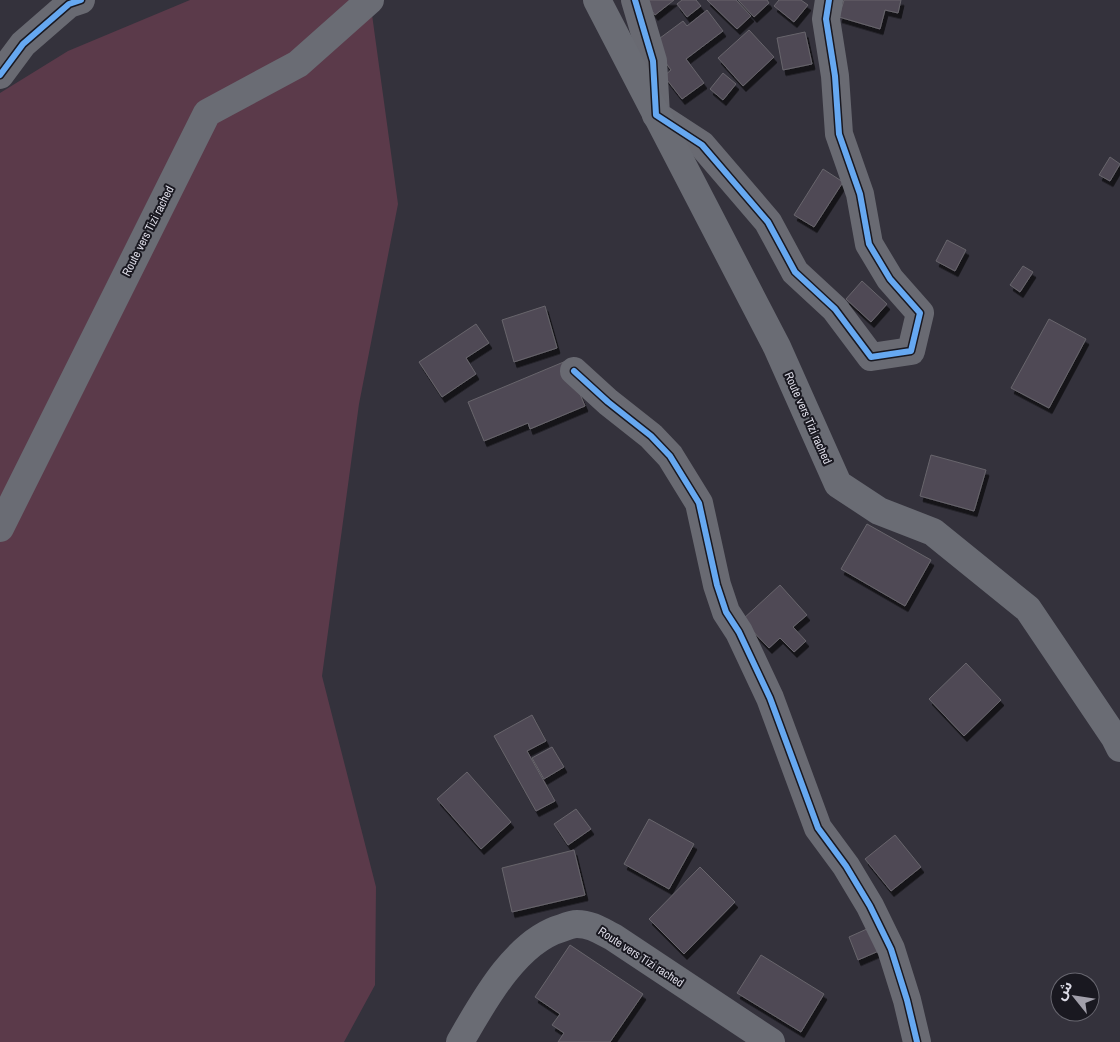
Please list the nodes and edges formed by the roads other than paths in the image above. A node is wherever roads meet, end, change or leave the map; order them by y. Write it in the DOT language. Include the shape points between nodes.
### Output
graph roads {
  1 [pos="81,0"];
  2 [pos="370,0"];
  3 [pos="597,0"];
  4 [pos="635,0"];
  5 [pos="829,0"];
  6 [pos="0,74"];
  7 [pos="656,115"];
  8 [pos="574,371"];
  9 [pos="0,528"];
  10 [pos="1120,748"];
  11 [pos="460,1042"];
  12 [pos="771,1042"];
  13 [pos="918,1042"];
  1 -- 6 [label="street" via="69,4 23,44"];
  2 -- 9 [label="main road, Route vers Tizi rached" via="298,64 207,112"];
  3 -- 7 [label="main road, Route vers Tizi rached"];
  4 -- 7 [label="street" via="653,61"];
  5 -- 7 [label="street" via="826,19 835,76 839,134 860,194 869,244 890,279 920,313 911,351 871,357 835,309 795,272 768,222 702,145"];
  7 -- 10 [label="main road, Route vers Tizi rached" via="776,347 838,484 879,511 933,532 1028,609"];
  8 -- 13 [label="street" via="670,456 699,503 726,612 740,632 770,698 818,828 846,866 891,949"];
  11 -- 12 [label="main road, Route vers Tizi rached" via="496,982 531,943 551,931 576,924 595,927 613,937"];
}
